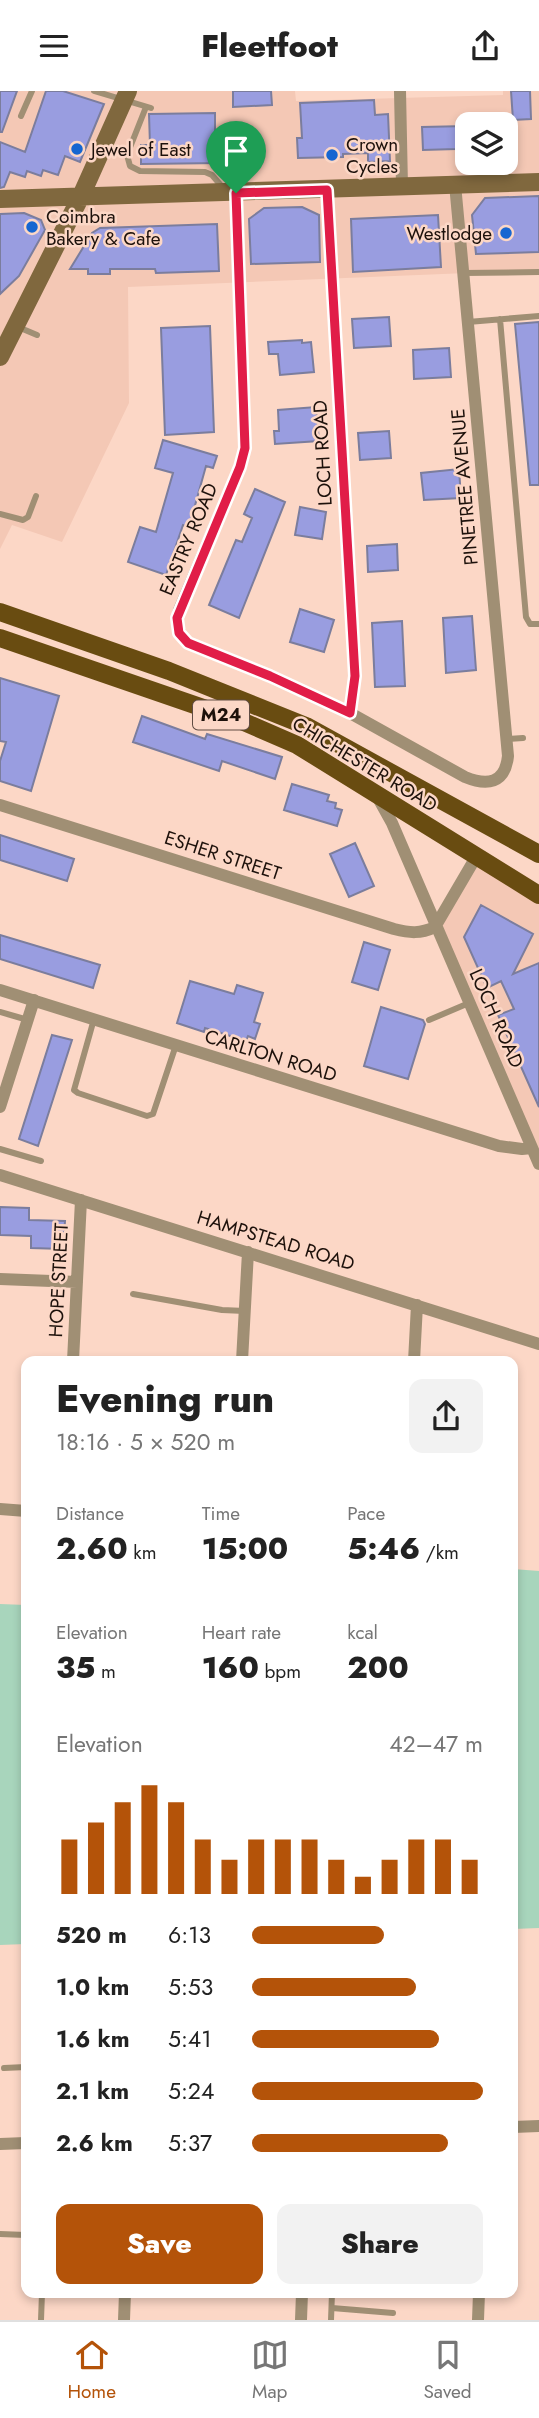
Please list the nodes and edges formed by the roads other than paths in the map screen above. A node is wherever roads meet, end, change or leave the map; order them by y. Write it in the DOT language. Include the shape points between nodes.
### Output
graph roads {
  1 [pos="32,91"];
  2 [pos="94,91"];
  3 [pos="400,91"];
  4 [pos="125,96"];
  5 [pos="22,116"];
  6 [pos="539,182"];
  7 [pos="455,184"];
  8 [pos="402,186"];
  9 [pos="327,190"];
  10 [pos="232,193"];
  11 [pos="81,197"];
  12 [pos="0,199"];
  13 [pos="539,272"];
  14 [pos="463,273"];
  15 [pos="539,316"];
  16 [pos="500,319"];
  17 [pos="468,322"];
  18 [pos="16,326"];
  19 [pos="37,335"];
  20 [pos="0,357"];
  21 [pos="36,496"];
  22 [pos="0,514"];
  23 [pos="4,611"];
  24 [pos="539,624"];
  25 [pos="0,638"];
  26 [pos="350,713"];
  27 [pos="523,738"];
  28 [pos="507,739"];
  29 [pos="495,780"];
  30 [pos="372,790"];
  31 [pos="0,805"];
  32 [pos="539,854"];
  33 [pos="476,856"];
  34 [pos="539,895"];
  35 [pos="435,927"];
  36 [pos="0,990"];
  37 [pos="34,1000"];
  38 [pos="470,1003"];
  39 [pos="0,1012"];
  40 [pos="94,1019"];
  41 [pos="28,1020"];
  42 [pos="429,1020"];
  43 [pos="176,1045"];
  44 [pos="0,1107"];
  45 [pos="532,1148"];
  46 [pos="0,1149"];
  47 [pos="41,1161"];
  48 [pos="539,1164"];
  49 [pos="0,1175"];
  50 [pos="81,1199"];
  51 [pos="248,1252"];
  52 [pos="0,1279"];
  53 [pos="77,1282"];
  54 [pos="133,1294"];
  55 [pos="417,1305"];
  56 [pos="245,1311"];
  57 [pos="539,1344"];
  58 [pos="73,1356"];
  59 [pos="243,1356"];
  60 [pos="414,1356"];
  61 [pos="0,1509"];
  62 [pos="21,1511"];
  63 [pos="21,2067"];
  64 [pos="4,2068"];
  65 [pos="539,2126"];
  66 [pos="518,2127"];
  67 [pos="21,2143"];
  68 [pos="0,2144"];
  69 [pos="0,2234"];
  70 [pos="21,2235"];
  71 [pos="43,2298"];
  72 [pos="125,2298"];
  73 [pos="302,2298"];
  74 [pos="332,2298"];
  75 [pos="479,2298"];
  76 [pos="332,2308"];
  77 [pos="393,2313"];
  78 [pos="41,2320"];
  79 [pos="124,2320"];
  80 [pos="301,2320"];
  81 [pos="331,2320"];
  82 [pos="478,2320"];
  1 -- 5 [label="lane"];
  2 -- 4 [label="lane"];
  3 -- 8 [label="street"];
  4 -- 10 [label="lane" via="149,108 127,155 130,166 140,171 205,172"];
  4 -- 11 [label="street"];
  6 -- 7 [label="street"];
  7 -- 8 [label="street"];
  7 -- 14 [label="street, PINETREE AVENUE"];
  8 -- 9 [label="street"];
  9 -- 10 [label="street"];
  9 -- 26 [label="street, LOCH ROAD" via="355,676"];
  10 -- 11 [label="street"];
  10 -- 26 [label="street, EASTRY ROAD" via="245,448 178,611 177,626 183,640 192,645"];
  11 -- 12 [label="street"];
  11 -- 18 [label="street"];
  13 -- 14 [label="lane"];
  14 -- 17 [label="street, PINETREE AVENUE"];
  15 -- 16 [label="lane"];
  16 -- 17 [label="lane"];
  16 -- 24 [label="lane" via="526,617 530,624"];
  17 -- 28 [label="street, PINETREE AVENUE"];
  18 -- 19 [label="lane"];
  18 -- 20 [label="street"];
  21 -- 22 [label="lane" via="23,520"];
  23 -- 32 [label="main road, CHICHESTER ROAD / M24" via="306,726"];
  25 -- 30 [label="main road, CHICHESTER ROAD / M24" via="275,734"];
  26 -- 29 [label="street, EASTRY ROAD" via="464,777 482,783"];
  27 -- 28 [label="lane"];
  28 -- 29 [label="street, PINETREE AVENUE" via="508,763"];
  30 -- 33 [label="main road, CHICHESTER ROAD / M24"];
  30 -- 35 [label="street, LOCH ROAD" via="392,823"];
  31 -- 35 [label="street, ESHER STREET" via="394,929 410,933"];
  33 -- 34 [label="main road, CHICHESTER ROAD / M24"];
  33 -- 35 [label="street"];
  35 -- 38 [label="street, LOCH ROAD"];
  36 -- 37 [label="street, CARLTON ROAD"];
  37 -- 40 [label="street, CARLTON ROAD"];
  37 -- 41 [label="street"];
  38 -- 42 [label="lane"];
  38 -- 45 [label="street, LOCH ROAD"];
  39 -- 41 [label="lane"];
  40 -- 43 [label="street, CARLTON ROAD"];
  40 -- 43 [label="lane" via="74,1090 142,1114 153,1114"];
  41 -- 44 [label="street"];
  43 -- 45 [label="street, CARLTON ROAD" via="499,1146"];
  45 -- 48 [label="street, LOCH ROAD"];
  46 -- 47 [label="lane"];
  49 -- 50 [label="street, HAMPSTEAD ROAD"];
  50 -- 51 [label="street, HAMPSTEAD ROAD"];
  50 -- 53 [label="street, HOPE STREET"];
  51 -- 55 [label="street, HAMPSTEAD ROAD"];
  51 -- 56 [label="street"];
  52 -- 53 [label="street"];
  53 -- 58 [label="street, HOPE STREET"];
  54 -- 56 [label="lane"];
  55 -- 57 [label="street, HAMPSTEAD ROAD"];
  55 -- 60 [label="street"];
  56 -- 59 [label="street"];
  61 -- 62 [label="street"];
  63 -- 64 [label="lane"];
  65 -- 66 [label="street"];
  67 -- 68 [label="street"];
  69 -- 70 [label="lane"];
  71 -- 78 [label="lane"];
  72 -- 79 [label="street"];
  73 -- 80 [label="street"];
  74 -- 76 [label="lane"];
  75 -- 82 [label="street"];
  76 -- 77 [label="lane"];
  76 -- 81 [label="lane"];
}
